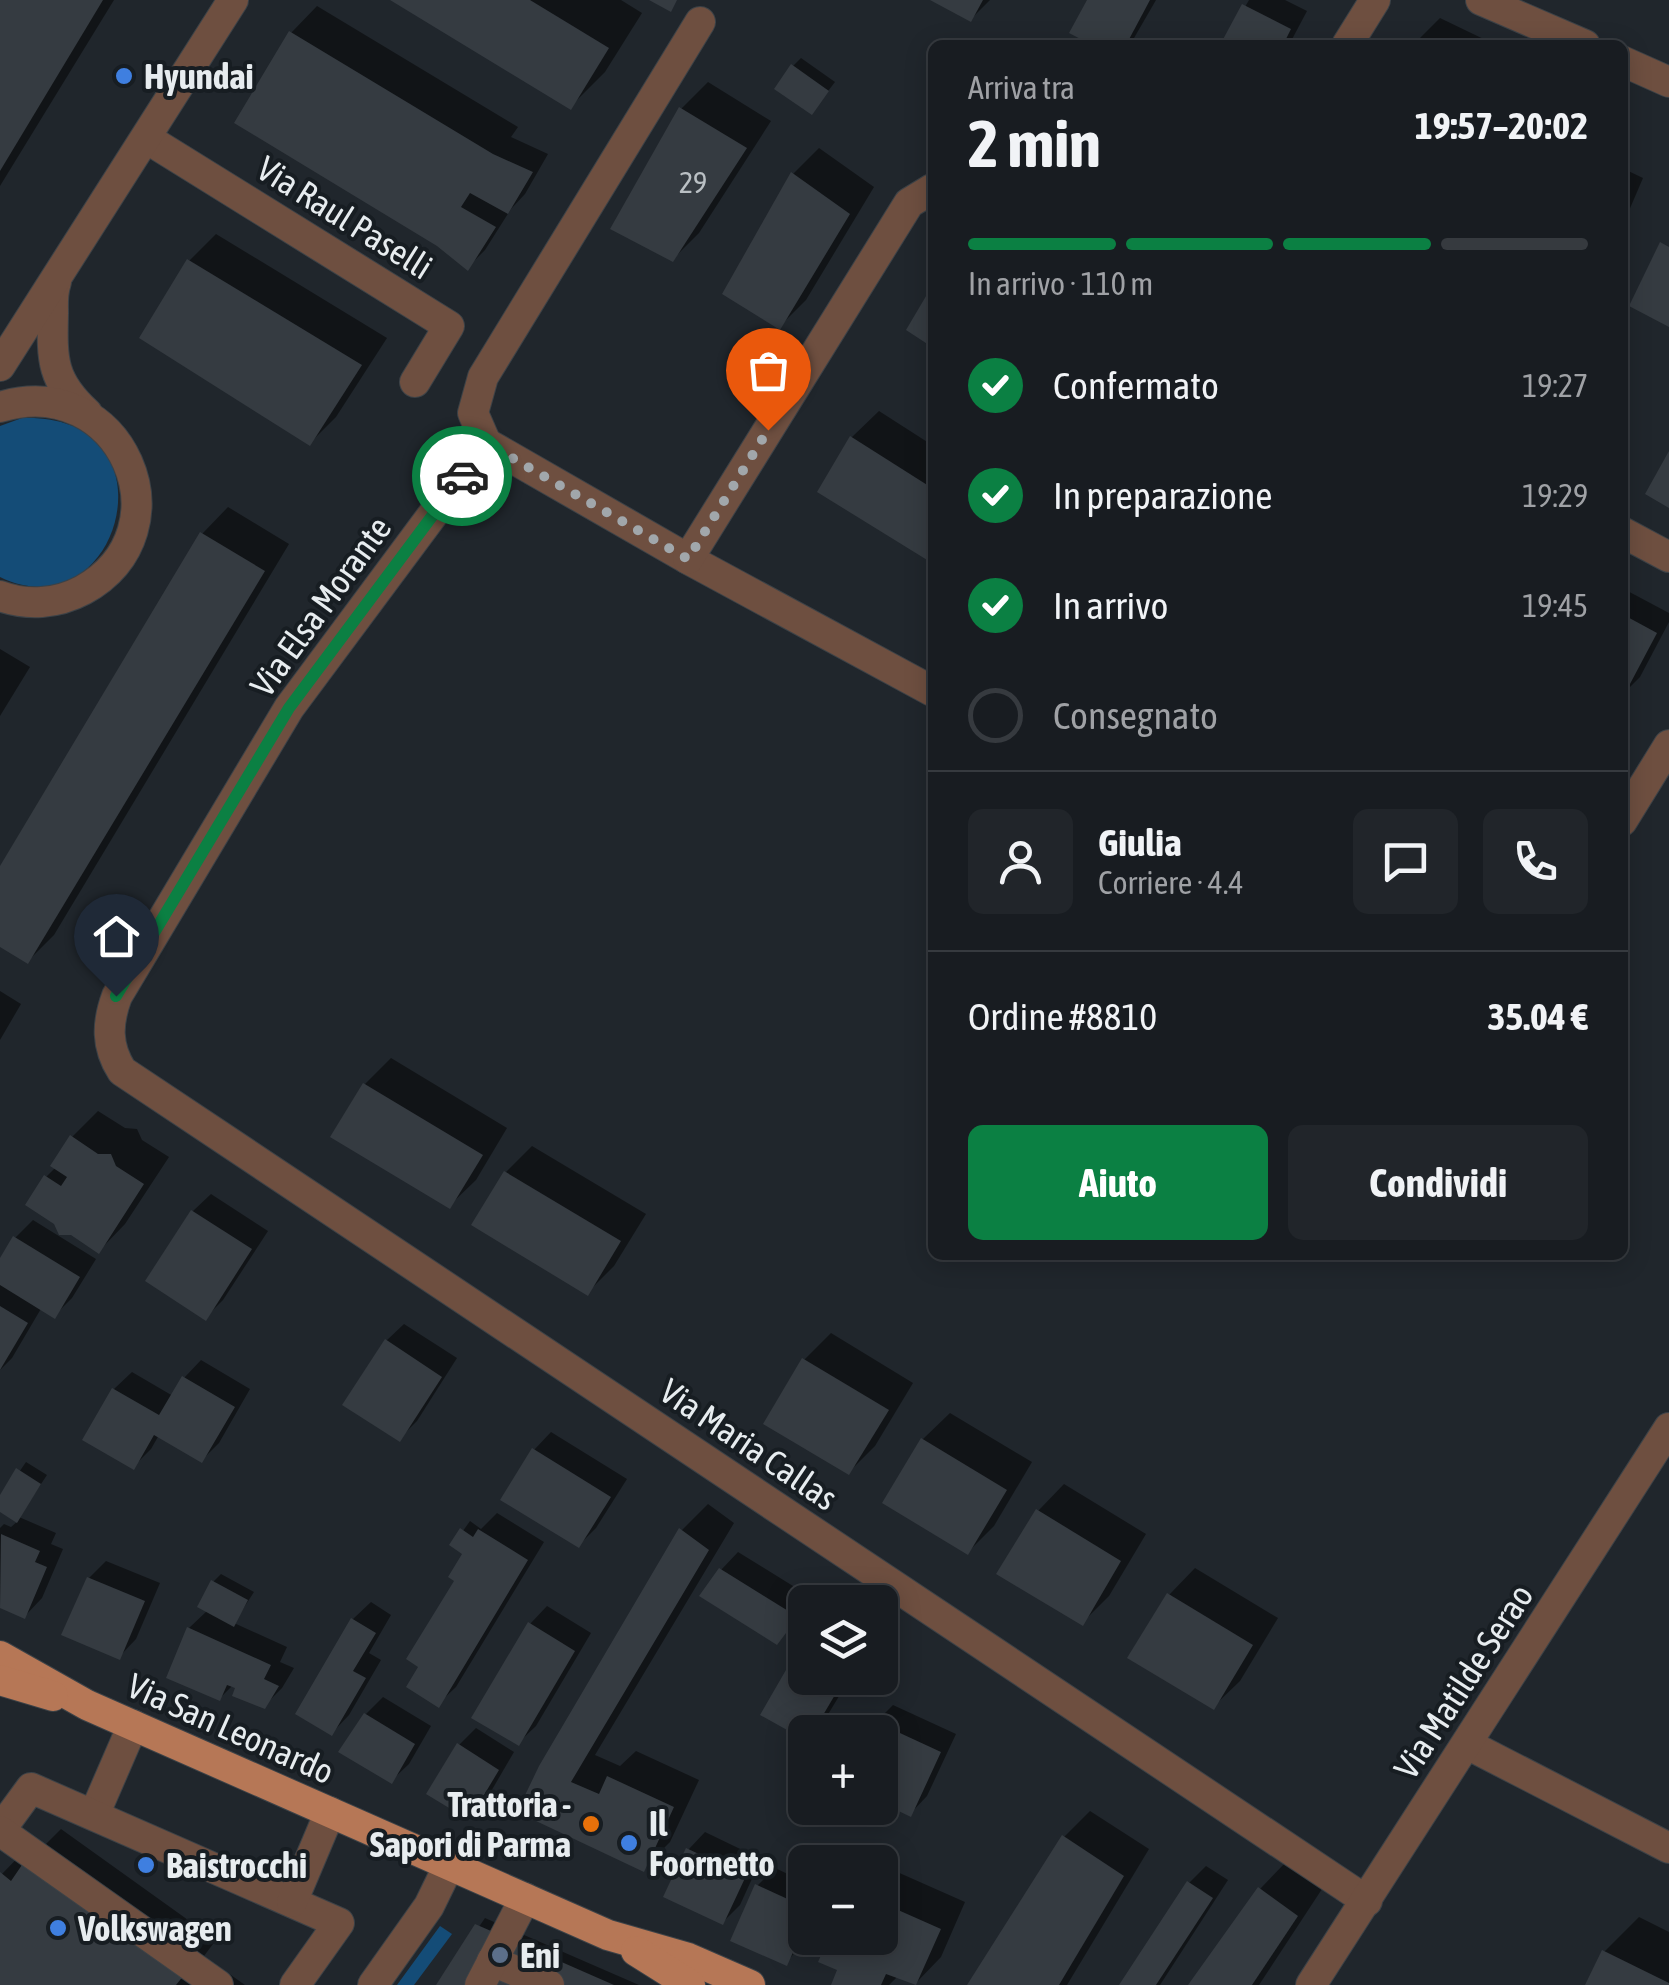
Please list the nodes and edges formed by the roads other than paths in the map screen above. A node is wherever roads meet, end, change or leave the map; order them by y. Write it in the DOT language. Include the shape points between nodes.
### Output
graph roads {
  1 [pos="233,0"];
  2 [pos="1374,0"];
  3 [pos="1481,0"];
  4 [pos="700,22"];
  5 [pos="1350,40"];
  6 [pos="1573,40"];
  7 [pos="1628,65"];
  8 [pos="1669,82"];
  9 [pos="146,138"];
  10 [pos="928,192"];
  11 [pos="57,279"];
  12 [pos="0,366"];
  13 [pos="415,382"];
  14 [pos="0,407"];
  15 [pos="92,417"];
  16 [pos="486,443"];
  17 [pos="1628,535"];
  18 [pos="1669,558"];
  19 [pos="688,559"];
  20 [pos="0,596"];
  21 [pos="928,688"];
  22 [pos="1669,745"];
  23 [pos="1628,811"];
  24 [pos="109,1034"];
  25 [pos="1666,1439"];
  26 [pos="0,1656"];
  27 [pos="0,1680"];
  28 [pos="98,1710"];
  29 [pos="133,1725"];
  30 [pos="1467,1744"];
  31 [pos="330,1812"];
  32 [pos="94,1816"];
  33 [pos="1,1830"];
  34 [pos="1669,1848"];
  35 [pos="449,1864"];
  36 [pos="525,1898"];
  37 [pos="1367,1901"];
  38 [pos="292,1902"];
  39 [pos="608,1934"];
  40 [pos="486,1973"];
  41 [pos="1315,1982"];
  42 [pos="218,1985"];
  43 [pos="295,1985"];
  44 [pos="373,1985"];
  45 [pos="549,1985"];
  46 [pos="690,1985"];
  47 [pos="750,1985"];
  1 -- 9 [label="street"];
  2 -- 5 [label="street"];
  3 -- 6 [label="street"];
  4 -- 16 [label="street" via="483,377 472,413"];
  7 -- 8 [label="street"];
  9 -- 11 [label="street"];
  9 -- 13 [label="street, Via Raul Paselli" via="449,326"];
  10 -- 19 [label="street" via="908,204"];
  11 -- 12 [label="street"];
  11 -- 15 [label="street" via="52,359 65,388"];
  14 -- 15 [label="street" via="46,401"];
  15 -- 20 [label="street" via="124,452 134,482 135,516 124,548 103,576 74,595 40,603"];
  16 -- 19 [label="street"];
  16 -- 24 [label="street, Via Elsa Morante" via="289,708 116,996"];
  17 -- 18 [label="street"];
  19 -- 21 [label="street"];
  22 -- 23 [label="street"];
  24 -- 37 [label="street, Via Maria Callas" via="122,1071"];
  25 -- 30 [label="street, Via Matilde Serao"];
  26 -- 28 [label="main road, Via San Leonardo"];
  27 -- 28 [label="main road, Via San Leonardo"];
  28 -- 29 [label="main road, Via San Leonardo"];
  29 -- 31 [label="main road, Via San Leonardo"];
  29 -- 32 [label="street"];
  30 -- 34 [label="street"];
  30 -- 37 [label="street, Via Matilde Serao"];
  31 -- 35 [label="main road, Via San Leonardo"];
  31 -- 38 [label="street"];
  32 -- 33 [label="street" via="31,1788"];
  32 -- 38 [label="street"];
  33 -- 42 [label="street"];
  35 -- 36 [label="main road, Via San Leonardo"];
  35 -- 44 [label="street" via="429,1906"];
  36 -- 39 [label="main road, Via San Leonardo"];
  36 -- 40 [label="street"];
  37 -- 41 [label="street, Via Matilde Serao"];
  38 -- 43 [label="street" via="339,1924"];
  39 -- 46 [label="main road, Via San Leonardo"];
  39 -- 47 [label="main road, Via San Leonardo"];
  40 -- 45 [label="street"];
}
